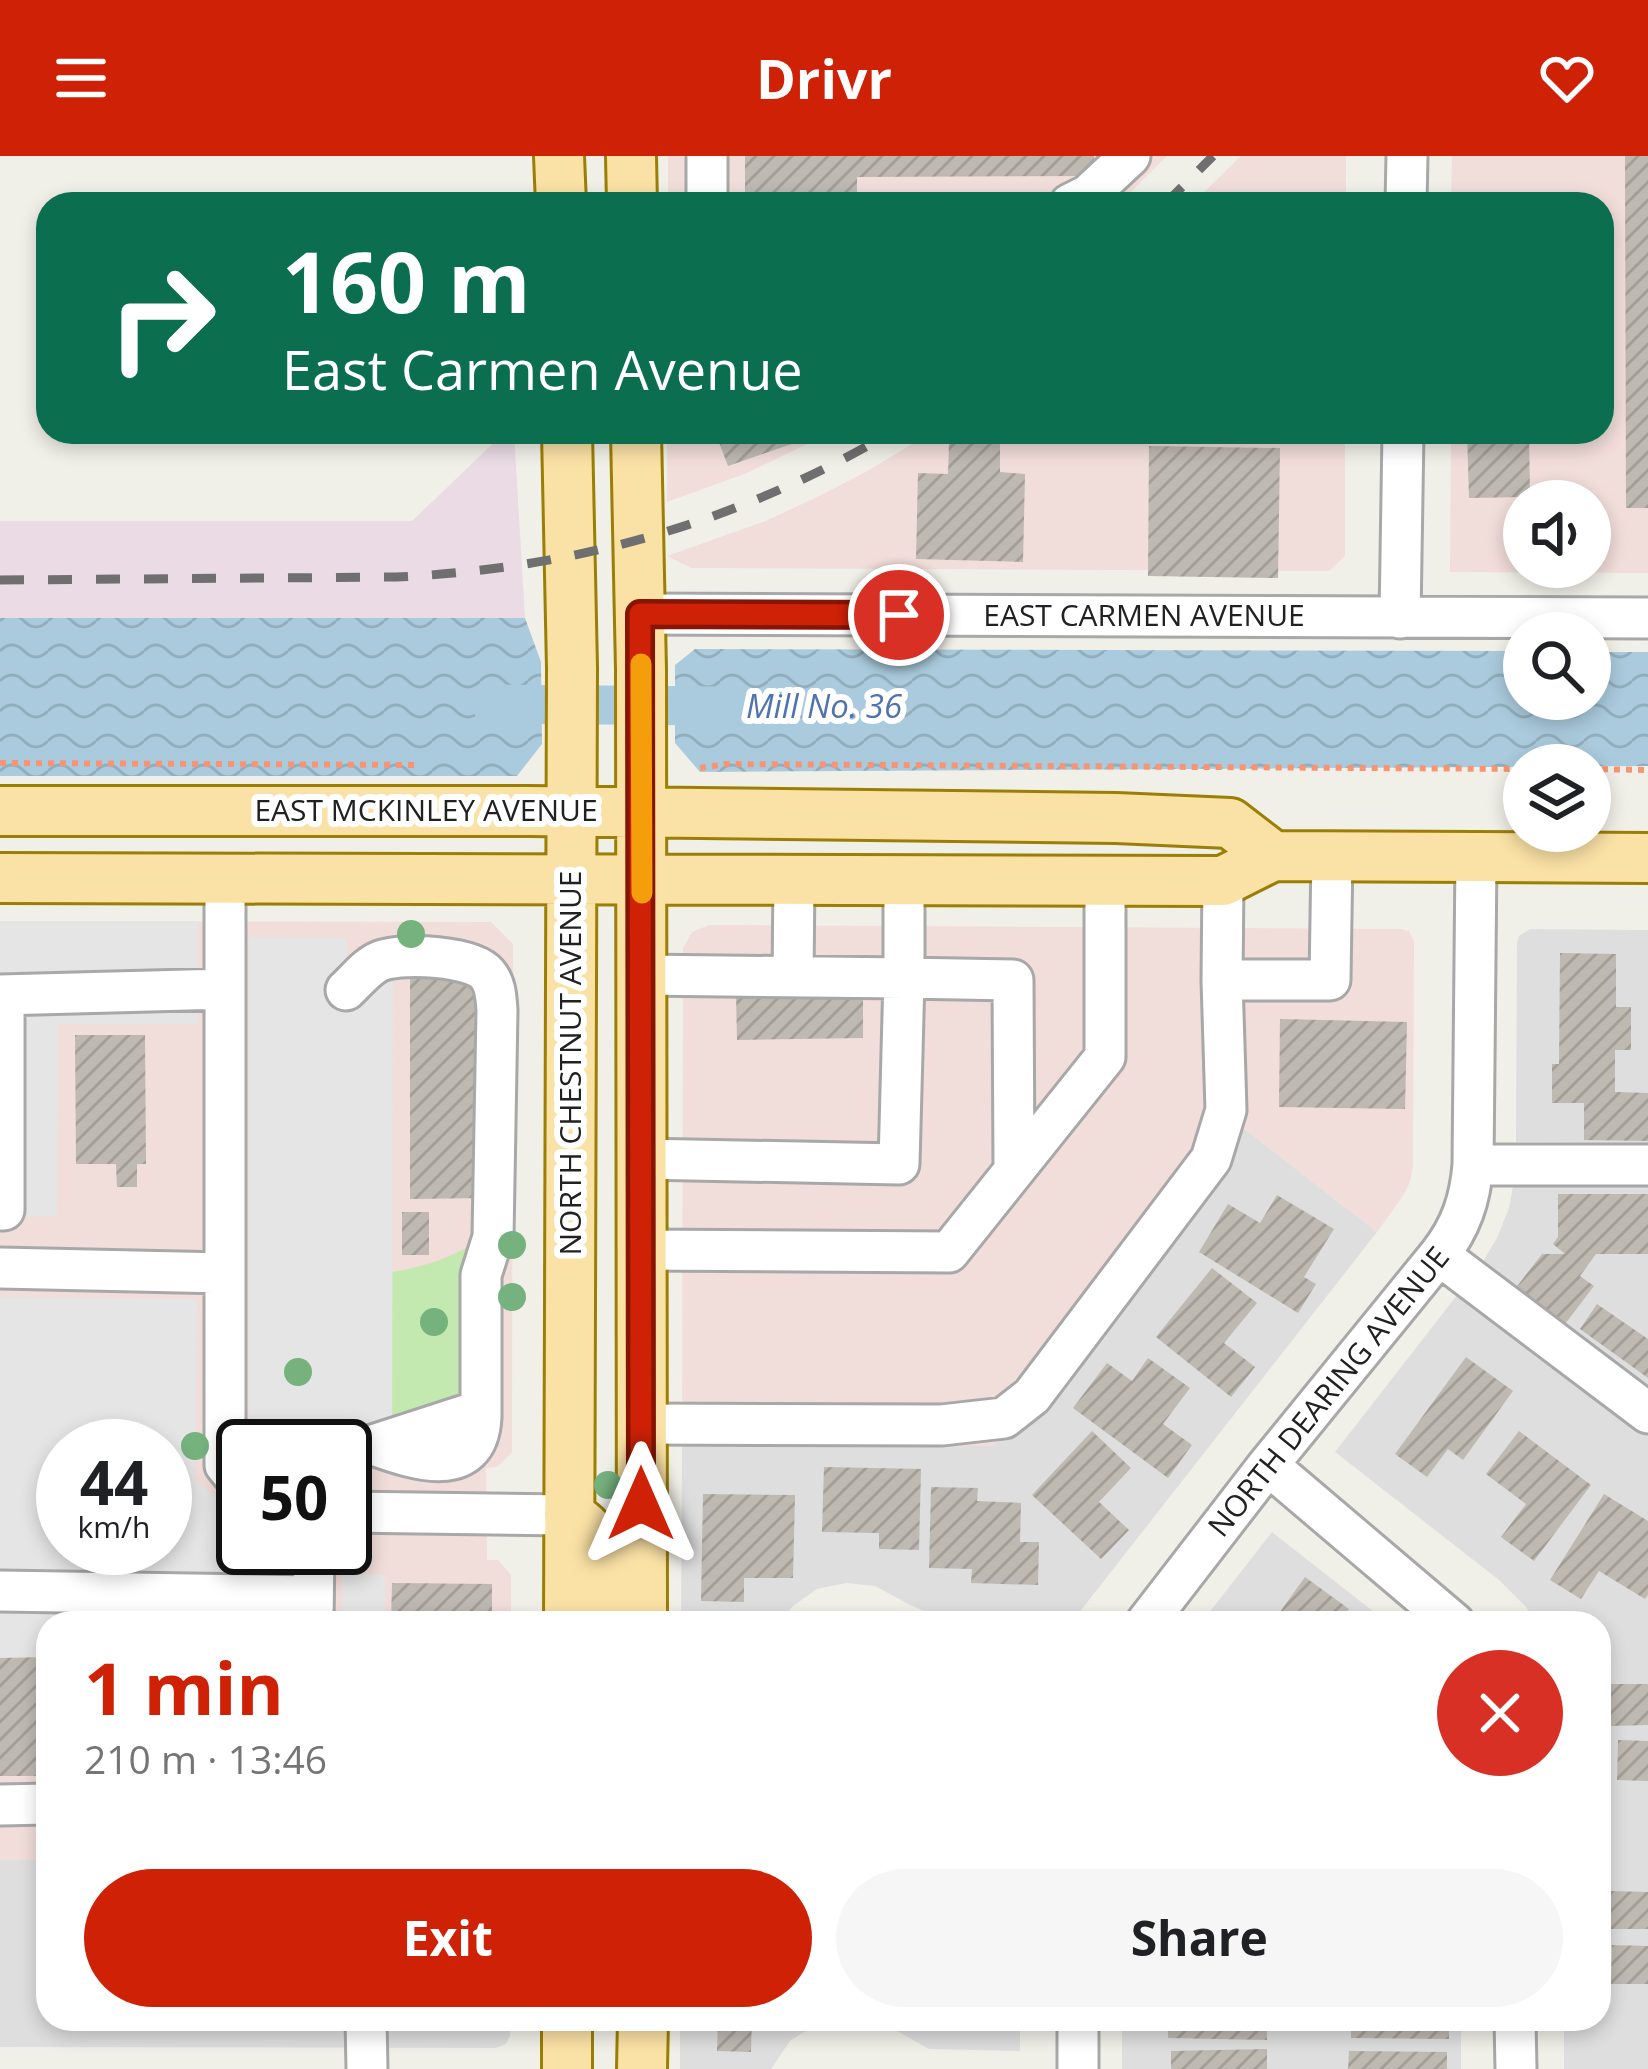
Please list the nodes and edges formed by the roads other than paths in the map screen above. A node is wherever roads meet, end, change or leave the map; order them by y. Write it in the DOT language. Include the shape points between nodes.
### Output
graph roads {
  1 [pos="559,156"];
  2 [pos="631,156"];
  3 [pos="707,156"];
  4 [pos="1130,156"];
  5 [pos="1407,156"];
  6 [pos="560,192"];
  7 [pos="632,192"];
  8 [pos="707,192"];
  9 [pos="1091,192"];
  10 [pos="1406,192"];
  11 [pos="568,444"];
  12 [pos="636,444"];
  13 [pos="1403,444"];
  14 [pos="570,522"];
  15 [pos="640,614"];
  16 [pos="1400,617"];
  17 [pos="1648,618"];
  18 [pos="0,811"];
  19 [pos="78,811"];
  20 [pos="572,812"];
  21 [pos="641,812"];
  22 [pos="0,826"];
  23 [pos="1332,855"];
  24 [pos="1273,856"];
  25 [pos="1476,857"];
  26 [pos="1648,858"];
  27 [pos="0,878"];
  28 [pos="225,878"];
  29 [pos="641,878"];
  30 [pos="572,879"];
  31 [pos="794,879"];
  32 [pos="904,880"];
  33 [pos="1105,880"];
  34 [pos="1223,881"];
  35 [pos="642,975"];
  36 [pos="793,977"];
  37 [pos="904,978"];
  38 [pos="1222,980"];
  39 [pos="225,989"];
  40 [pos="346,990"];
  41 [pos="2,995"];
  42 [pos="641,1159"];
  43 [pos="1473,1165"];
  44 [pos="1648,1165"];
  45 [pos="1013,1168"];
  46 [pos="0,1210"];
  47 [pos="641,1250"];
  48 [pos="1439,1255"];
  49 [pos="0,1268"];
  50 [pos="225,1273"];
  51 [pos="1648,1413"];
  52 [pos="225,1419"];
  53 [pos="640,1424"];
  54 [pos="373,1445"];
  55 [pos="1268,1465"];
  56 [pos="372,1512"];
  57 [pos="569,1515"];
  58 [pos="314,1575"];
  59 [pos="0,1591"];
  60 [pos="313,1609"];
  61 [pos="569,1611"];
  62 [pos="607,1611"];
  63 [pos="642,1611"];
  64 [pos="1155,1611"];
  65 [pos="1440,1611"];
  66 [pos="36,1804"];
  67 [pos="0,1805"];
  68 [pos="366,2031"];
  69 [pos="568,2031"];
  70 [pos="643,2031"];
  71 [pos="1078,2031"];
  72 [pos="1515,2031"];
  73 [pos="367,2069"];
  74 [pos="567,2069"];
  75 [pos="642,2069"];
  76 [pos="1078,2069"];
  77 [pos="1516,2069"];
  1 -- 6 [label="main road"];
  2 -- 7 [label="main road"];
  3 -- 8 [label="street"];
  4 -- 9 [label="street"];
  5 -- 10 [label="street"];
  11 -- 14 [label="main road, NORTH CHESTNUT AVENUE"];
  12 -- 15 [label="main road"];
  13 -- 16 [label="street"];
  14 -- 15 [label="main road"];
  14 -- 20 [label="main road, NORTH CHESTNUT AVENUE"];
  15 -- 16 [label="street, EAST CARMEN AVENUE"];
  15 -- 21 [label="main road"];
  16 -- 17 [label="street, EAST CARMEN AVENUE"];
  18 -- 19 [label="main road, EAST MCKINLEY AVENUE"];
  19 -- 20 [label="main road, EAST MCKINLEY AVENUE"];
  19 -- 22 [label="main road"];
  20 -- 21 [label="main road, EAST MCKINLEY AVENUE"];
  20 -- 30 [label="main road, NORTH CHESTNUT AVENUE"];
  21 -- 24 [label="main road, EAST MCKINLEY AVENUE" via="1230,823"];
  21 -- 29 [label="main road"];
  23 -- 24 [label="main road"];
  23 -- 25 [label="main road"];
  23 -- 38 [label="street" via="1330,980"];
  24 -- 34 [label="main road"];
  25 -- 26 [label="main road"];
  25 -- 43 [label="street, NORTH DEARING AVENUE"];
  27 -- 28 [label="main road"];
  28 -- 30 [label="main road"];
  28 -- 39 [label="street"];
  29 -- 30 [label="main road"];
  29 -- 31 [label="main road"];
  29 -- 35 [label="main road"];
  30 -- 57 [label="main road, NORTH CHESTNUT AVENUE"];
  31 -- 32 [label="main road"];
  31 -- 36 [label="street"];
  32 -- 33 [label="main road"];
  32 -- 37 [label="street"];
  33 -- 34 [label="main road"];
  33 -- 45 [label="street" via="1105,1057"];
  34 -- 38 [label="street"];
  35 -- 36 [label="street"];
  35 -- 42 [label="main road"];
  36 -- 37 [label="street"];
  37 -- 42 [label="street" via="899,1164"];
  37 -- 45 [label="street" via="1013,980"];
  38 -- 53 [label="street" via="1226,1110 1211,1159 1032,1396 1004,1418"];
  39 -- 41 [label="street"];
  39 -- 50 [label="street"];
  40 -- 54 [label="street" via="381,960 471,963 488,974 497,1010 481,1428 474,1446 452,1460"];
  41 -- 46 [label="street"];
  42 -- 47 [label="main road"];
  43 -- 44 [label="street"];
  43 -- 48 [label="street, NORTH DEARING AVENUE" via="1465,1213"];
  45 -- 47 [label="street" via="949,1252"];
  47 -- 53 [label="main road"];
  48 -- 51 [label="street"];
  48 -- 55 [label="street, NORTH DEARING AVENUE"];
  49 -- 50 [label="street"];
  50 -- 52 [label="street"];
  53 -- 63 [label="main road"];
  55 -- 64 [label="street, NORTH DEARING AVENUE"];
  55 -- 65 [label="street"];
  56 -- 57 [label="street"];
  57 -- 61 [label="main road, NORTH CHESTNUT AVENUE"];
  57 -- 62 [label="main road" via="600,1546"];
  58 -- 60 [label="street"];
  59 -- 60 [label="street"];
  66 -- 67 [label="street"];
  68 -- 73 [label="street"];
  69 -- 74 [label="main road"];
  70 -- 75 [label="main road"];
  71 -- 76 [label="street"];
  72 -- 77 [label="street"];
}
